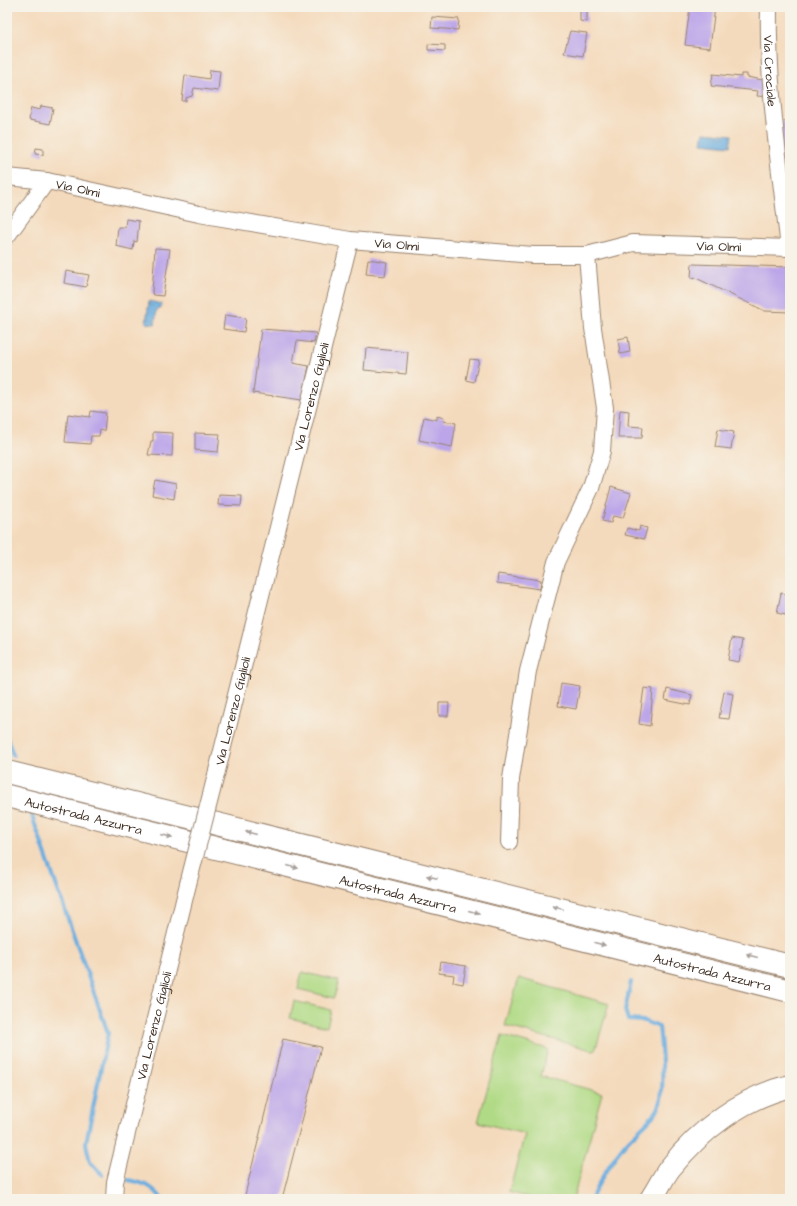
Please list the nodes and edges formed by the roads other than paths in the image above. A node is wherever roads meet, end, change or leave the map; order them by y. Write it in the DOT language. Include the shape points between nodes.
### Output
graph roads {
  1 [pos="769,7"];
  2 [pos="7,177"];
  3 [pos="47,181"];
  4 [pos="786,183"];
  5 [pos="7,236"];
  6 [pos="350,240"];
  7 [pos="790,248"];
  8 [pos="587,255"];
  9 [pos="7,772"];
  10 [pos="7,796"];
  11 [pos="509,842"];
  12 [pos="790,966"];
  13 [pos="790,991"];
  14 [pos="790,1086"];
  15 [pos="115,1182"];
  16 [pos="652,1197"];
  17 [pos="106,1199"];
  18 [pos="114,1199"];
  1 -- 4 [label="street, Via Crociale" via="768,33 774,120"];
  2 -- 3 [label="street, Via Olmi"];
  3 -- 5 [label="street"];
  3 -- 6 [label="street, Via Olmi" via="199,214"];
  4 -- 7 [label="street, Via Crociale"];
  6 -- 8 [label="street, Via Olmi" via="533,255"];
  6 -- 15 [label="street, Via Lorenzo Giglioli, bridge"];
  7 -- 8 [label="street, Via Olmi" via="633,243"];
  8 -- 11 [label="street" via="593,328 605,408 602,451 591,488 556,562 528,671 511,779"];
  12 -- 9 [label="highway, Autostrada Azzurra, one-way"];
  10 -- 13 [label="highway, Autostrada Azzurra, one-way"];
  14 -- 16 [label="highway" via="753,1099 716,1122 669,1169"];
  15 -- 17 [label="street, Via Lorenzo Giglioli"];
  15 -- 18 [label="street, Via Lorenzo Giglioli"];
}
